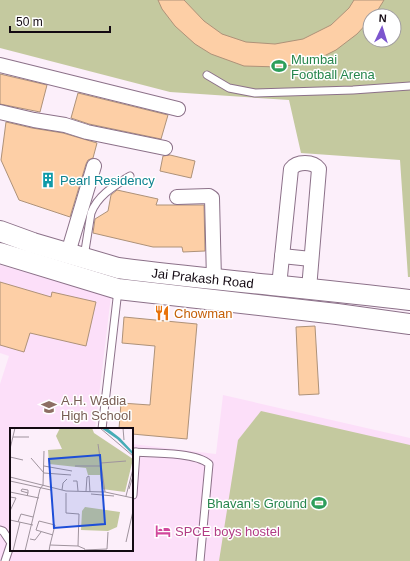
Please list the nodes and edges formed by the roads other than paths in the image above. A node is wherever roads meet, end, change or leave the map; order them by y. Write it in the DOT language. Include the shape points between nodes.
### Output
graph roads {
  1 [pos="0,65"];
  2 [pos="207,75"];
  3 [pos="410,86"];
  4 [pos="178,109"];
  5 [pos="0,112"];
  6 [pos="165,148"];
  7 [pos="94,166"];
  8 [pos="130,176"];
  9 [pos="177,198"];
  10 [pos="0,231"];
  11 [pos="0,254"];
  12 [pos="76,255"];
  13 [pos="282,256"];
  14 [pos="311,259"];
  15 [pos="214,280"];
  16 [pos="279,286"];
  17 [pos="309,288"];
  18 [pos="118,289"];
  19 [pos="410,300"];
  20 [pos="410,324"];
  21 [pos="102,428"];
  22 [pos="134,452"];
  23 [pos="133,495"];
  24 [pos="0,530"];
  25 [pos="10,542"];
  26 [pos="10,546"];
  27 [pos="5,561"];
  28 [pos="200,561"];
  1 -- 4 [label="street"];
  2 -- 3 [label="lane" via="229,88 254,93"];
  5 -- 6 [label="street"];
  7 -- 12 [label="street"];
  8 -- 12 [label="lane" via="109,189 93,207"];
  9 -- 15 [label="street" via="212,198"];
  10 -- 12 [label="main road, Jai Prakash Road"];
  11 -- 18 [label="main road, Jai Prakash Road"];
  12 -- 15 [label="main road, Jai Prakash Road" via="133,270"];
  13 -- 14 [label="street"];
  13 -- 14 [label="street" via="291,169 299,163 313,164 319,169"];
  13 -- 16 [label="street"];
  14 -- 17 [label="street"];
  15 -- 16 [label="main road, Jai Prakash Road"];
  16 -- 17 [label="main road, Jai Prakash Road"];
  17 -- 19 [label="main road, Jai Prakash Road"];
  18 -- 20 [label="main road, Jai Prakash Road"];
  18 -- 21 [label="lane"];
  22 -- 23 [label="lane"];
  22 -- 28 [label="lane" via="194,456 209,464"];
  24 -- 25 [label="lane"];
  26 -- 27 [label="lane"];
}
